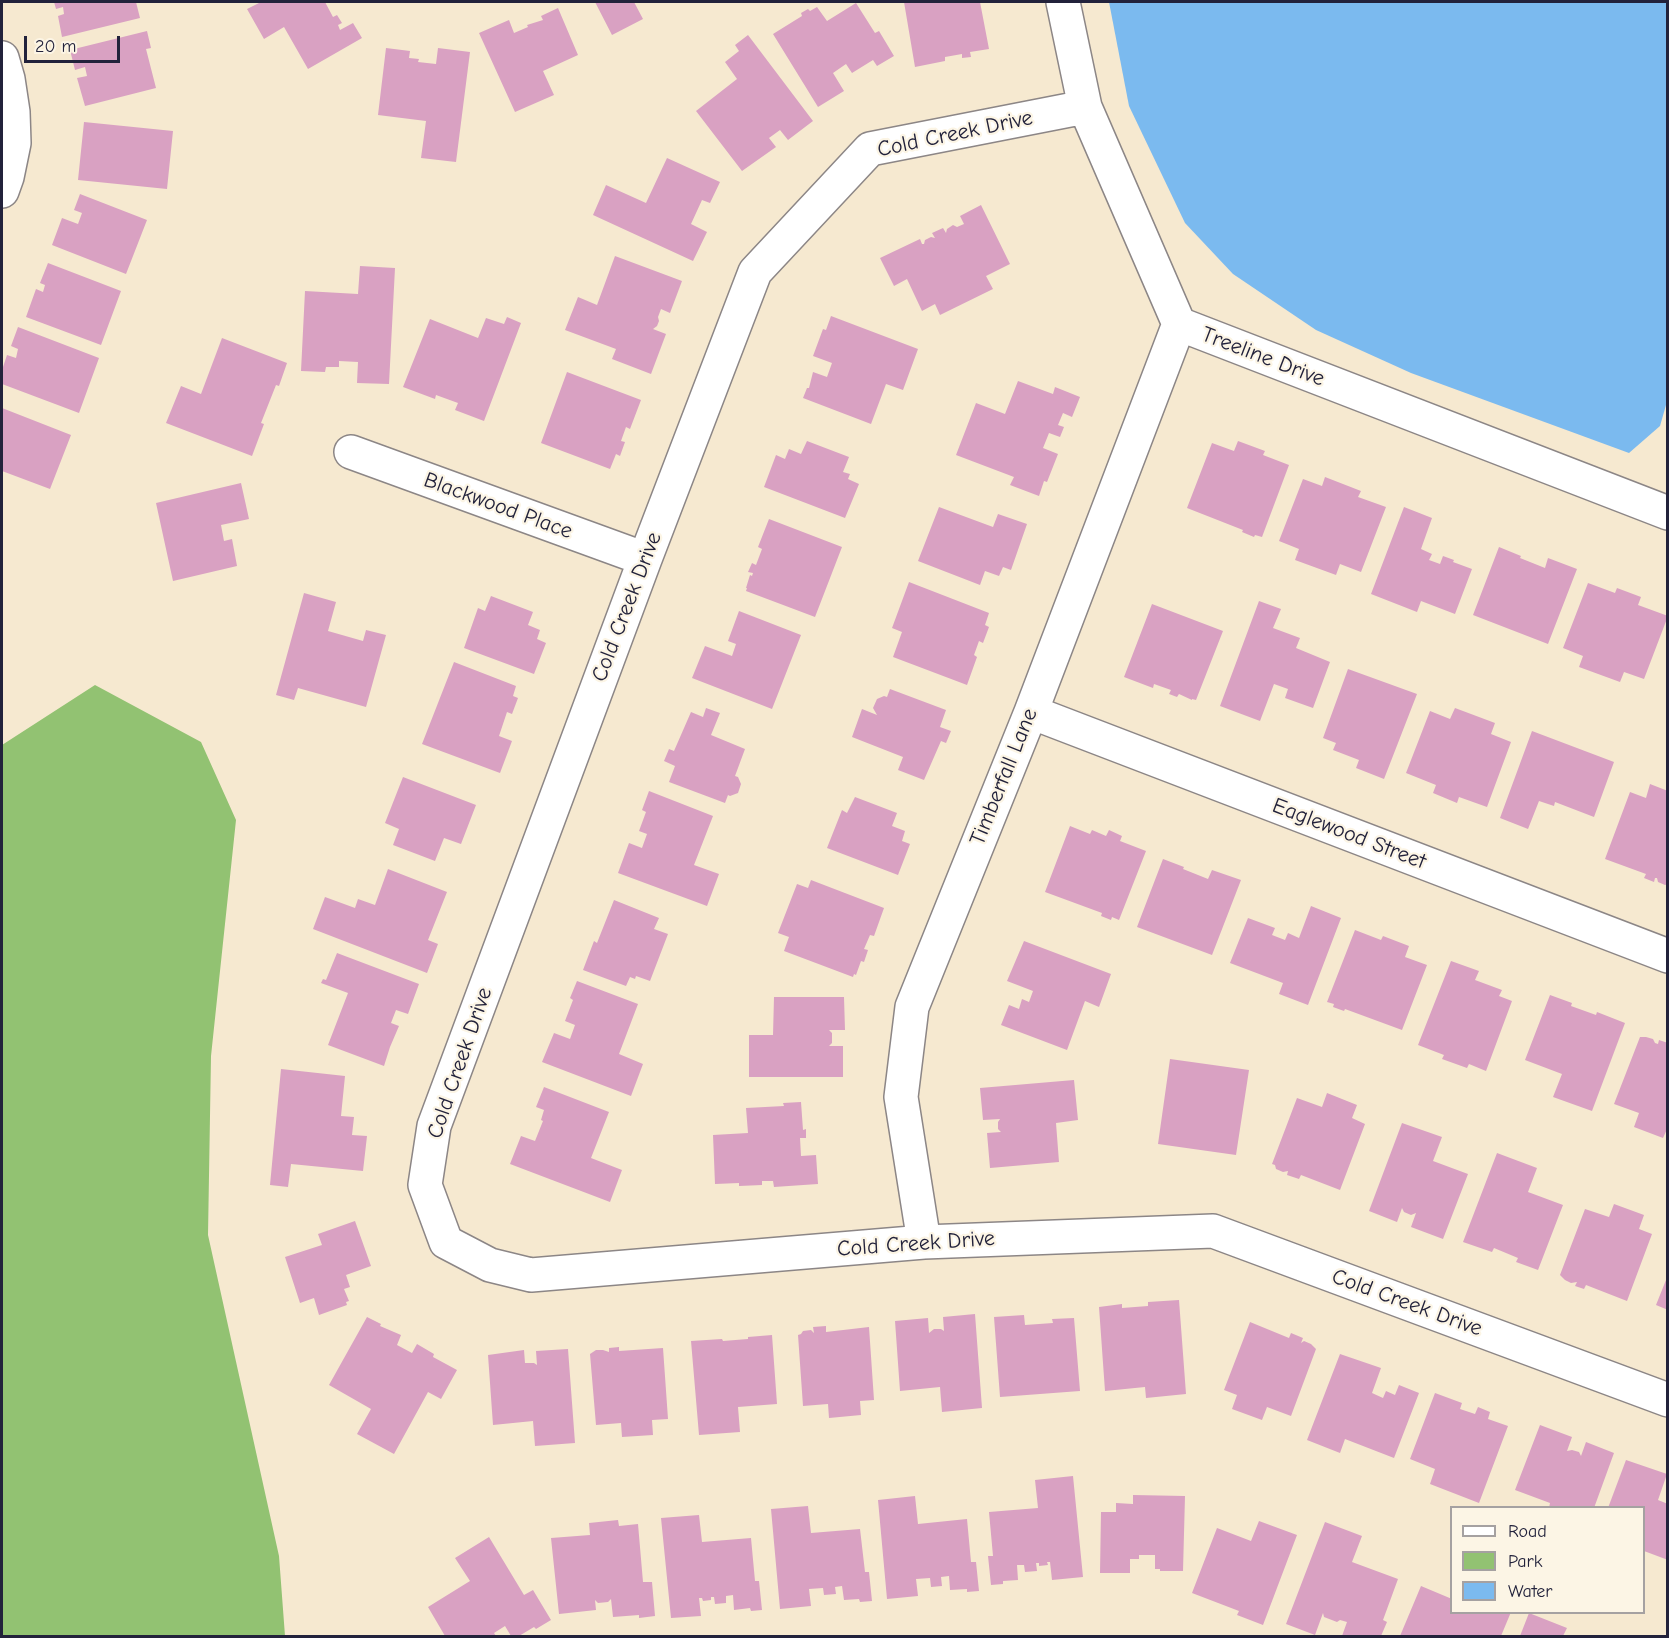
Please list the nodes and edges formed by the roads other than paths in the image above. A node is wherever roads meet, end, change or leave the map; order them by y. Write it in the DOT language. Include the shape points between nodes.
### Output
graph roads {
  1 [pos="1063,2"];
  2 [pos="2,58"];
  3 [pos="1086,107"];
  4 [pos="2,192"];
  5 [pos="1179,324"];
  6 [pos="351,452"];
  7 [pos="1668,513"];
  8 [pos="645,559"];
  9 [pos="1030,712"];
  10 [pos="1668,956"];
  11 [pos="924,1242"];
  12 [pos="1668,1400"];
  1 -- 3 [label="street, Treeline Drive"];
  2 -- 4 [label="street" via="13,112 14,143"];
  3 -- 5 [label="street, Treeline Drive"];
  3 -- 8 [label="street, Cold Creek Drive" via="870,149 755,272"];
  5 -- 7 [label="street, Treeline Drive"];
  5 -- 9 [label="street, Timberfall Lane"];
  6 -- 8 [label="street, Blackwood Place"];
  8 -- 11 [label="street, Cold Creek Drive" via="434,1126 425,1185 447,1242 490,1265 531,1275"];
  9 -- 10 [label="street, Eaglewood Street"];
  9 -- 11 [label="street, Timberfall Lane" via="912,1007 901,1097"];
  11 -- 12 [label="street, Cold Creek Drive" via="1213,1231"];
}
